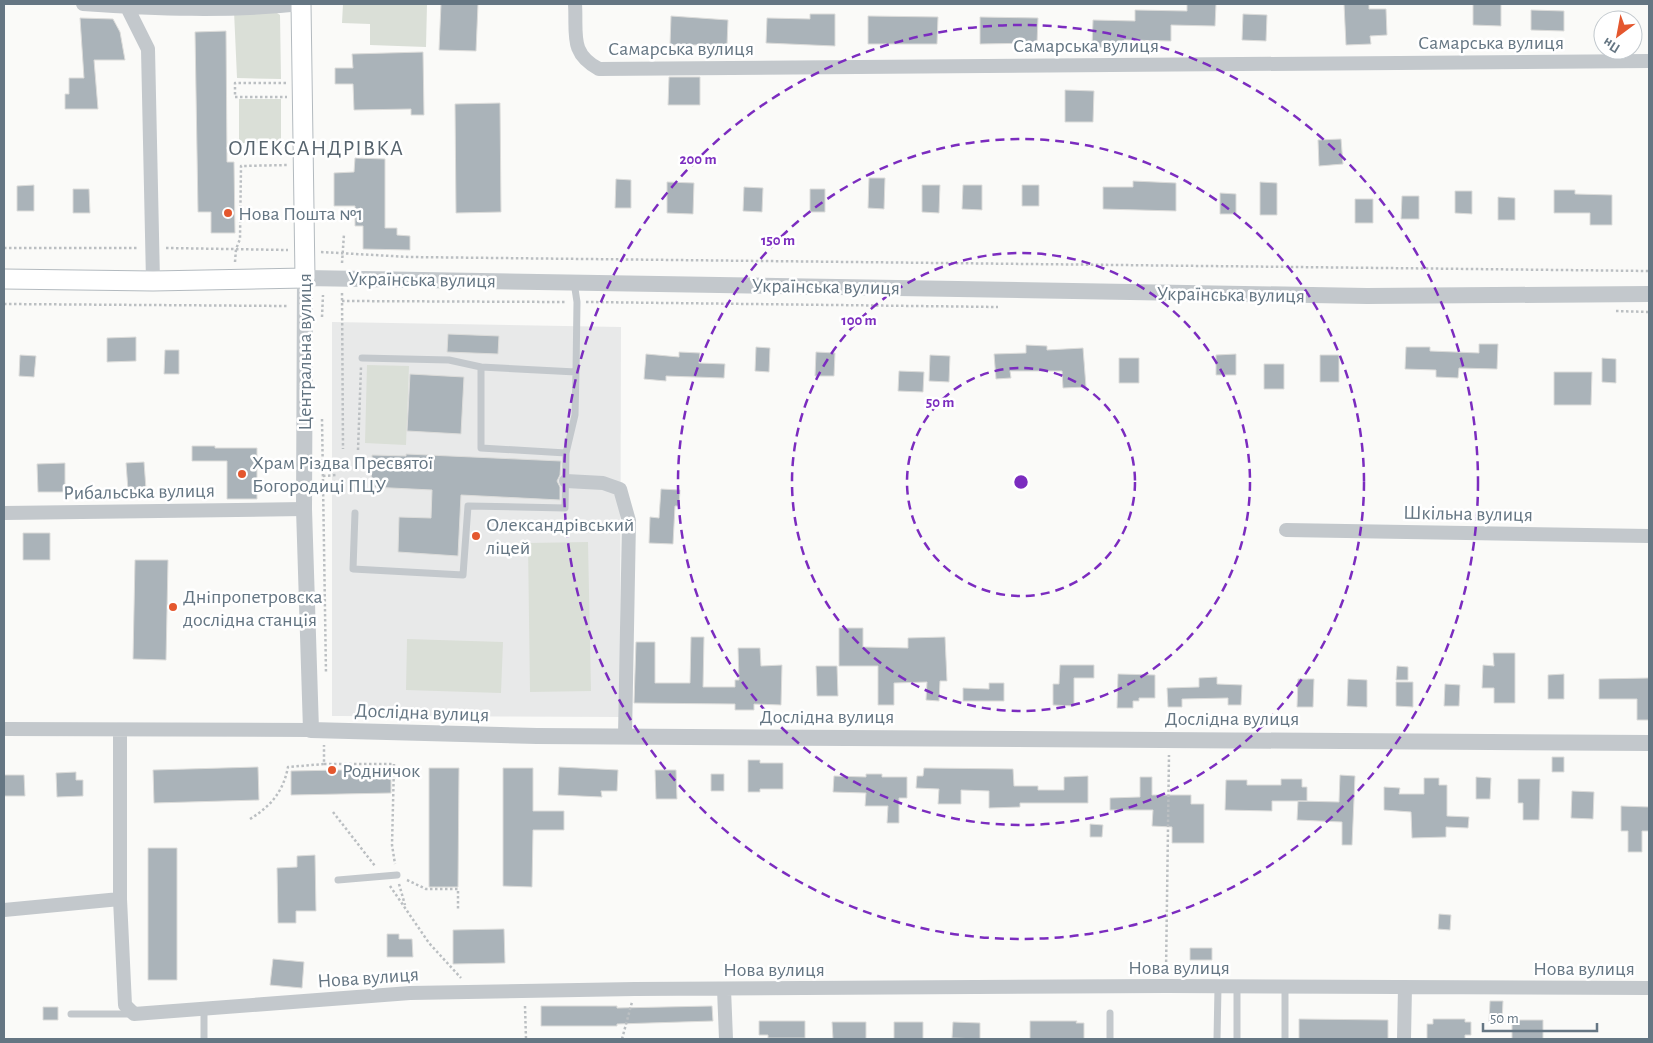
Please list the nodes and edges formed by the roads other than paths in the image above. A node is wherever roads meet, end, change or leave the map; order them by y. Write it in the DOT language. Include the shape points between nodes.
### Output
graph roads {
  1 [pos="83,4"];
  2 [pos="104,4"];
  3 [pos="301,4"];
  4 [pos="576,4"];
  5 [pos="127,7"];
  6 [pos="1649,61"];
  7 [pos="314,278"];
  8 [pos="4,279"];
  9 [pos="153,281"];
  10 [pos="574,281"];
  11 [pos="1649,294"];
  12 [pos="362,358"];
  13 [pos="481,367"];
  14 [pos="576,372"];
  15 [pos="566,453"];
  16 [pos="566,481"];
  17 [pos="304,508"];
  18 [pos="4,512"];
  19 [pos="355,513"];
  20 [pos="1286,530"];
  21 [pos="1649,536"];
  22 [pos="4,729"];
  23 [pos="120,730"];
  24 [pos="317,731"];
  25 [pos="625,736"];
  26 [pos="1649,743"];
  27 [pos="397,875"];
  28 [pos="338,880"];
  29 [pos="120,899"];
  30 [pos="4,910"];
  31 [pos="1237,987"];
  32 [pos="1285,987"];
  33 [pos="1406,987"];
  34 [pos="1218,988"];
  35 [pos="1649,988"];
  36 [pos="724,989"];
  37 [pos="204,1010"];
  38 [pos="71,1014"];
  39 [pos="134,1014"];
  40 [pos="1110,1014"];
  41 [pos="204,1039"];
  42 [pos="726,1039"];
  43 [pos="1110,1039"];
  44 [pos="1217,1039"];
  45 [pos="1237,1039"];
  46 [pos="1285,1039"];
  47 [pos="1404,1039"];
  1 -- 2 [label="street"];
  2 -- 5 [label="street"];
  3 -- 5 [label="street" via="239,8"];
  3 -- 7 [label="main road, Центральна вулиця" via="304,250"];
  4 -- 6 [label="street, Самарська вулиця" via="577,50 585,62 599,69"];
  5 -- 9 [label="street" via="148,49"];
  7 -- 9 [label="main road, Українська вулиця"];
  7 -- 10 [label="street, Українська вулиця"];
  7 -- 17 [label="street, Центральна вулиця" via="305,310"];
  8 -- 9 [label="main road, Українська вулиця"];
  10 -- 11 [label="street, Українська вулиця" via="1367,296"];
  10 -- 14 [label="lane" via="577,302"];
  12 -- 13 [label="lane" via="449,360"];
  13 -- 14 [label="lane"];
  13 -- 15 [label="lane" via="481,448"];
  14 -- 15 [label="lane" via="575,415"];
  15 -- 16 [label="lane"];
  16 -- 19 [label="lane" via="565,508 468,506 463,575 354,569"];
  16 -- 25 [label="street" via="603,483 620,489 628,521"];
  17 -- 18 [label="street, Рибальська вулиця"];
  17 -- 24 [label="street, Центральна вулиця"];
  20 -- 21 [label="street, Шкільна вулиця"];
  22 -- 23 [label="street, Дослідна вулиця"];
  23 -- 24 [label="street, Дослідна вулиця"];
  23 -- 29 [label="street"];
  24 -- 25 [label="street, Дослідна вулиця"];
  25 -- 26 [label="street, Дослідна вулиця"];
  27 -- 28 [label="lane"];
  29 -- 30 [label="street"];
  29 -- 39 [label="street" via="125,1005"];
  31 -- 32 [label="street, Нова вулиця"];
  31 -- 34 [label="street, Нова вулиця"];
  31 -- 45 [label="lane"];
  32 -- 33 [label="street, Нова вулиця"];
  32 -- 46 [label="lane"];
  33 -- 35 [label="street, Нова вулиця"];
  33 -- 47 [label="street"];
  34 -- 36 [label="street, Нова вулиця"];
  34 -- 44 [label="lane"];
  36 -- 37 [label="street, Нова вулиця" via="410,993"];
  36 -- 42 [label="street"];
  37 -- 39 [label="street, Нова вулиця"];
  37 -- 41 [label="lane"];
  38 -- 39 [label="lane"];
  40 -- 43 [label="lane"];
}
